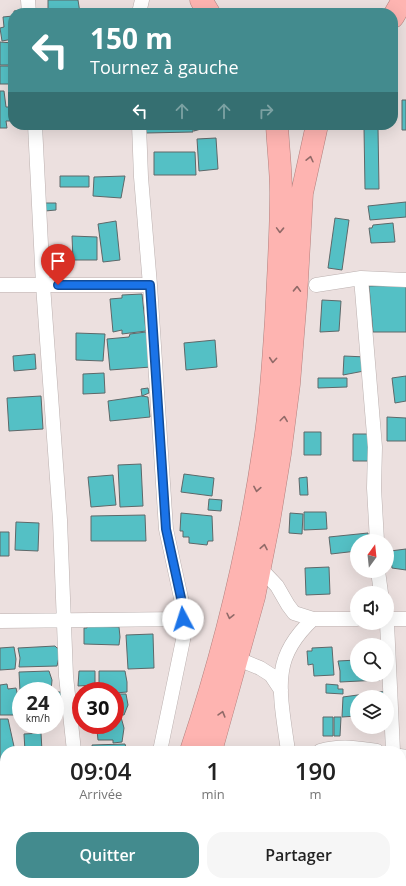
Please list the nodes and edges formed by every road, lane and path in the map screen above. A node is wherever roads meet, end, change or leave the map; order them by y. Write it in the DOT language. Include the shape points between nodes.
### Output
graph roads {
  1 [pos="35,130"];
  2 [pos="139,130"];
  3 [pos="277,130"];
  4 [pos="316,130"];
  5 [pos="361,278"];
  6 [pos="406,280"];
  7 [pos="43,285"];
  8 [pos="150,285"];
  9 [pos="316,285"];
  10 [pos="0,286"];
  11 [pos="377,534"];
  12 [pos="260,568"];
  13 [pos="183,619"];
  14 [pos="313,619"];
  15 [pos="350,619"];
  16 [pos="394,619"];
  17 [pos="406,619"];
  18 [pos="64,620"];
  19 [pos="0,621"];
  20 [pos="387,630"];
  21 [pos="238,659"];
  22 [pos="281,690"];
  23 [pos="73,746"];
  24 [pos="161,746"];
  25 [pos="193,746"];
  26 [pos="212,746"];
  27 [pos="287,746"];
  28 [pos="393,746"];
  1 -- 7 [label="street"];
  2 -- 8 [label="street"];
  3 -- 25 [label="highway, one-way" via="281,191 278,280 265,446 226,634"];
  12 -- 4 [label="highway, one-way" via="280,454 289,384 302,193"];
  5 -- 6 [label="street"];
  5 -- 9 [label="street"];
  5 -- 11 [label="street" via="375,447"];
  7 -- 8 [label="street"];
  7 -- 10 [label="street"];
  7 -- 18 [label="street" via="60,520"];
  8 -- 13 [label="street" via="166,529"];
  12 -- 14 [label="street" via="277,586 294,613"];
  12 -- 21 [label="highway"];
  13 -- 18 [label="street"];
  13 -- 24 [label="street" via="183,640"];
  14 -- 15 [label="street"];
  14 -- 22 [label="street" via="302,629 287,654 282,671"];
  16 -- 17 [label="street"];
  18 -- 19 [label="street"];
  18 -- 23 [label="street" via="66,676"];
  20 -- 28 [label="street"];
  21 -- 22 [label="street" via="271,675"];
  26 -- 21 [label="highway, one-way"];
  22 -- 27 [label="street"];
}
